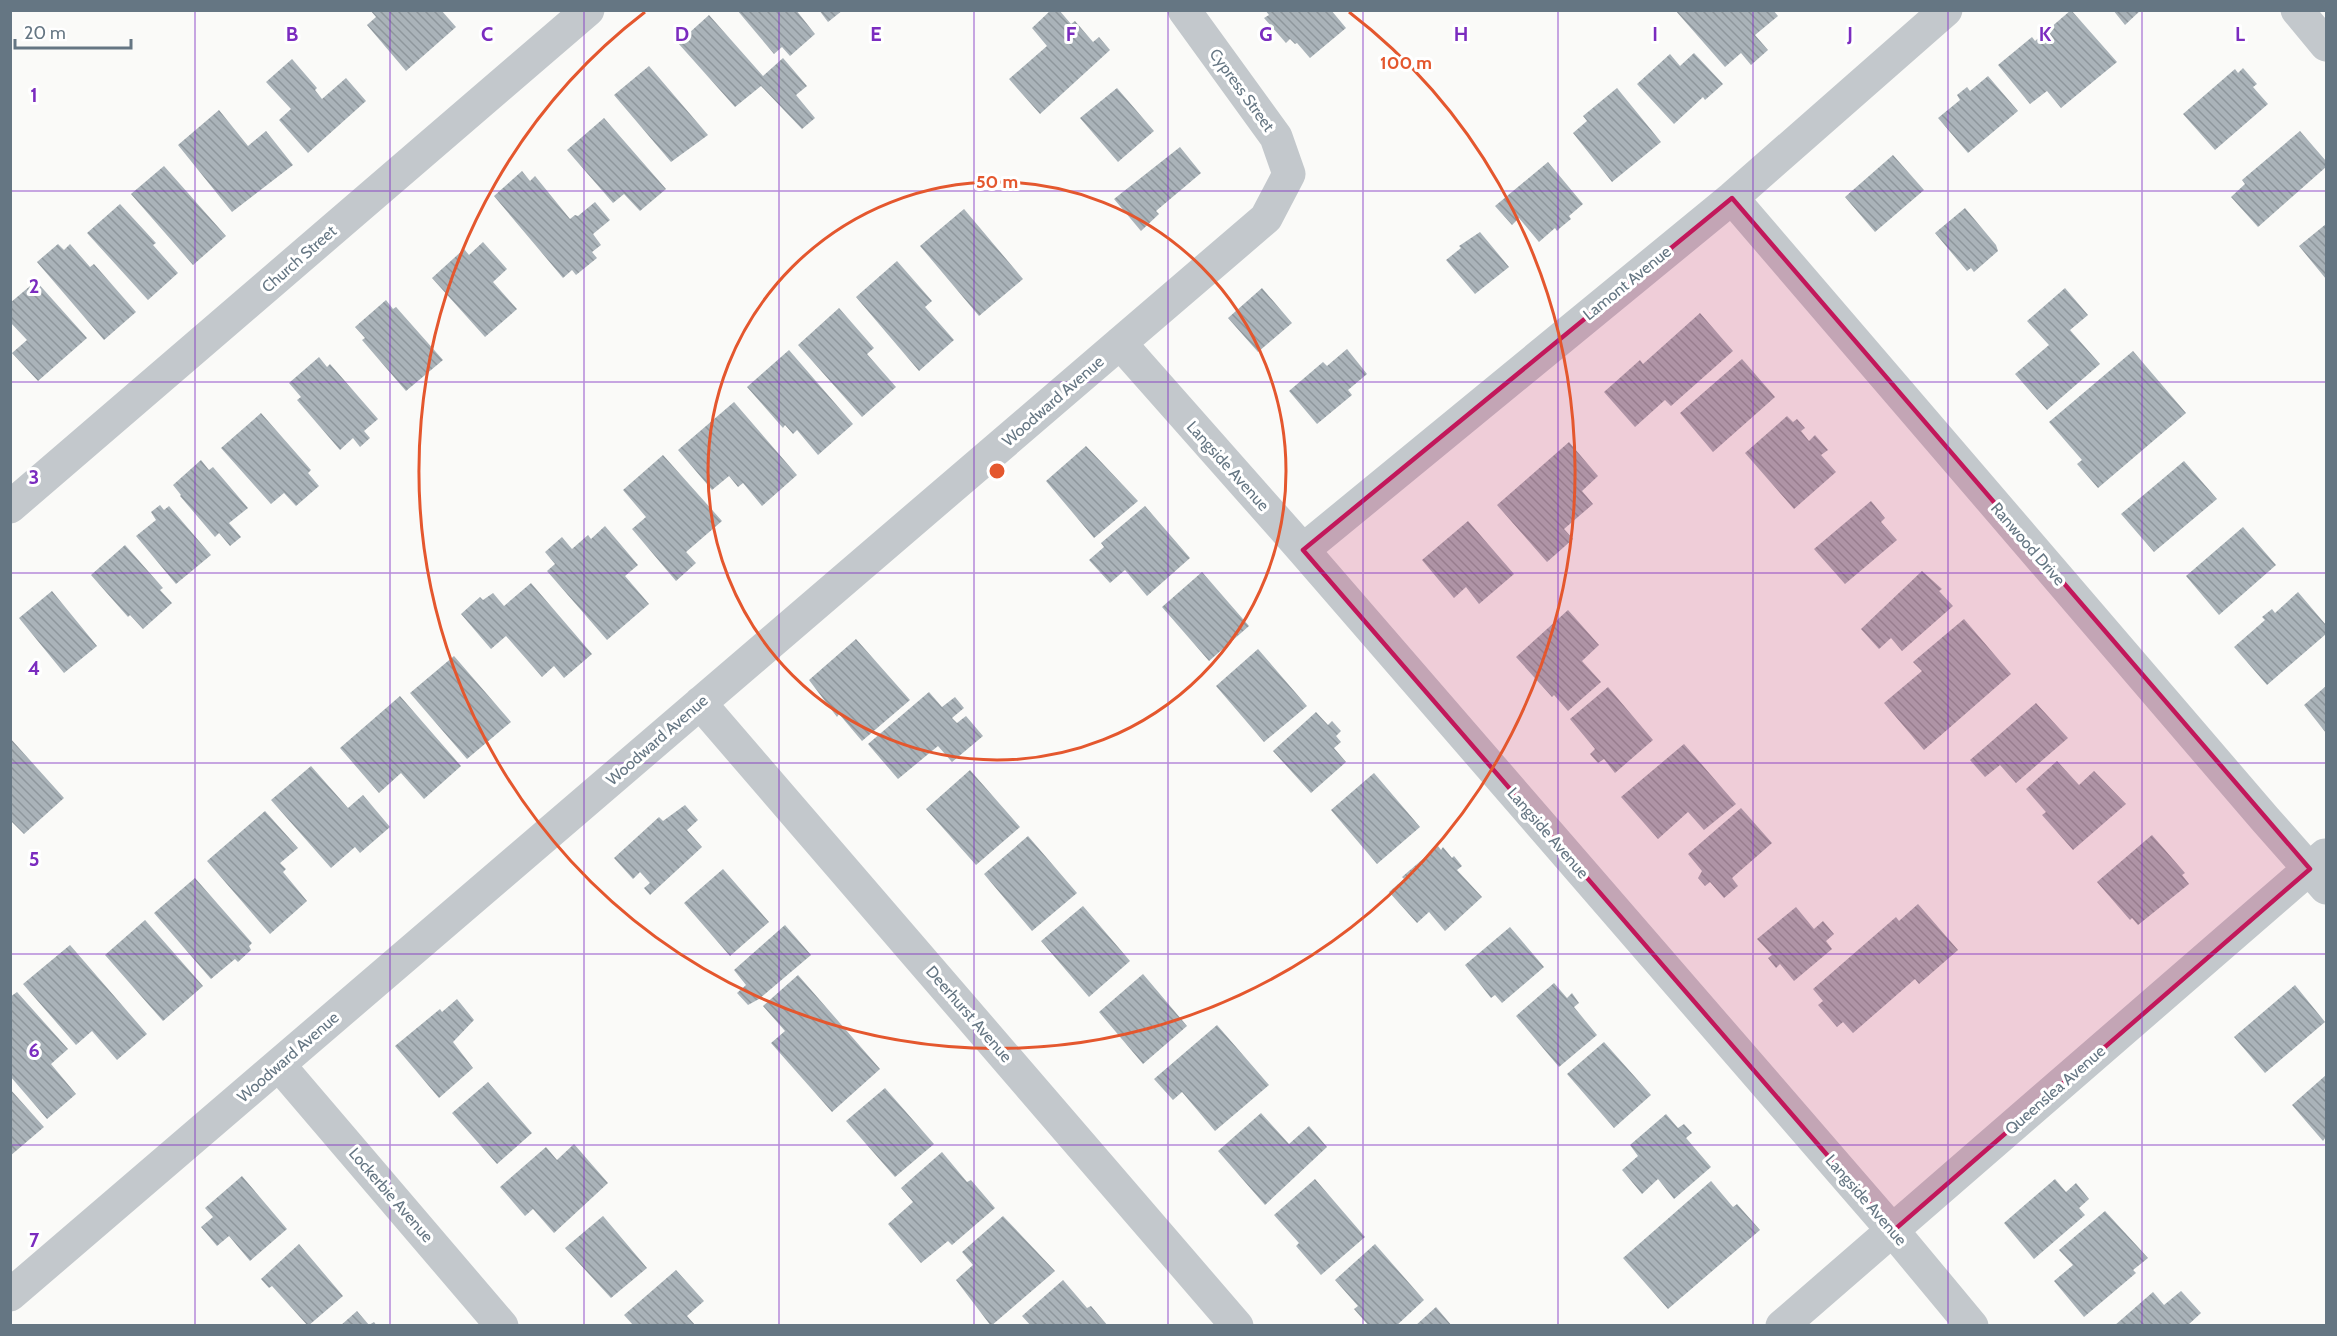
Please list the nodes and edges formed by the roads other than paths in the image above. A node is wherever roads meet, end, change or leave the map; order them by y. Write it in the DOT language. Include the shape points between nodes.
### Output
graph roads {
  1 [pos="1184,10"];
  2 [pos="1946,10"];
  3 [pos="2297,10"];
  4 [pos="583,12"];
  5 [pos="2326,45"];
  6 [pos="1289,174"];
  7 [pos="1732,198"];
  8 [pos="1120,343"];
  9 [pos="10,507"];
  10 [pos="1303,550"];
  11 [pos="700,704"];
  12 [pos="2321,870"];
  13 [pos="279,1065"];
  14 [pos="1893,1231"];
  15 [pos="10,1295"];
  16 [pos="502,1326"];
  17 [pos="1237,1326"];
  18 [pos="1782,1326"];
  19 [pos="1972,1326"];
  1 -- 6 [label="street, Cypress Street" via="1276,137"];
  2 -- 7 [label="street, Lamont Avenue"];
  3 -- 5 [label="street"];
  4 -- 9 [label="street, Church Street"];
  6 -- 8 [label="street, Woodward Avenue" via="1266,218"];
  7 -- 10 [label="street, Lamont Avenue"];
  7 -- 12 [label="street, Ranwood Drive" via="2265,819"];
  8 -- 10 [label="street, Langside Avenue"];
  8 -- 11 [label="street, Woodward Avenue"];
  10 -- 14 [label="street, Langside Avenue"];
  11 -- 13 [label="street, Woodward Avenue"];
  11 -- 17 [label="street, Deerhurst Avenue"];
  12 -- 14 [label="street, Queenslea Avenue"];
  13 -- 15 [label="street, Woodward Avenue"];
  13 -- 16 [label="street, Lockerbie Avenue"];
  14 -- 18 [label="street, Queenslea Avenue"];
  14 -- 19 [label="street, Langside Avenue"];
}
